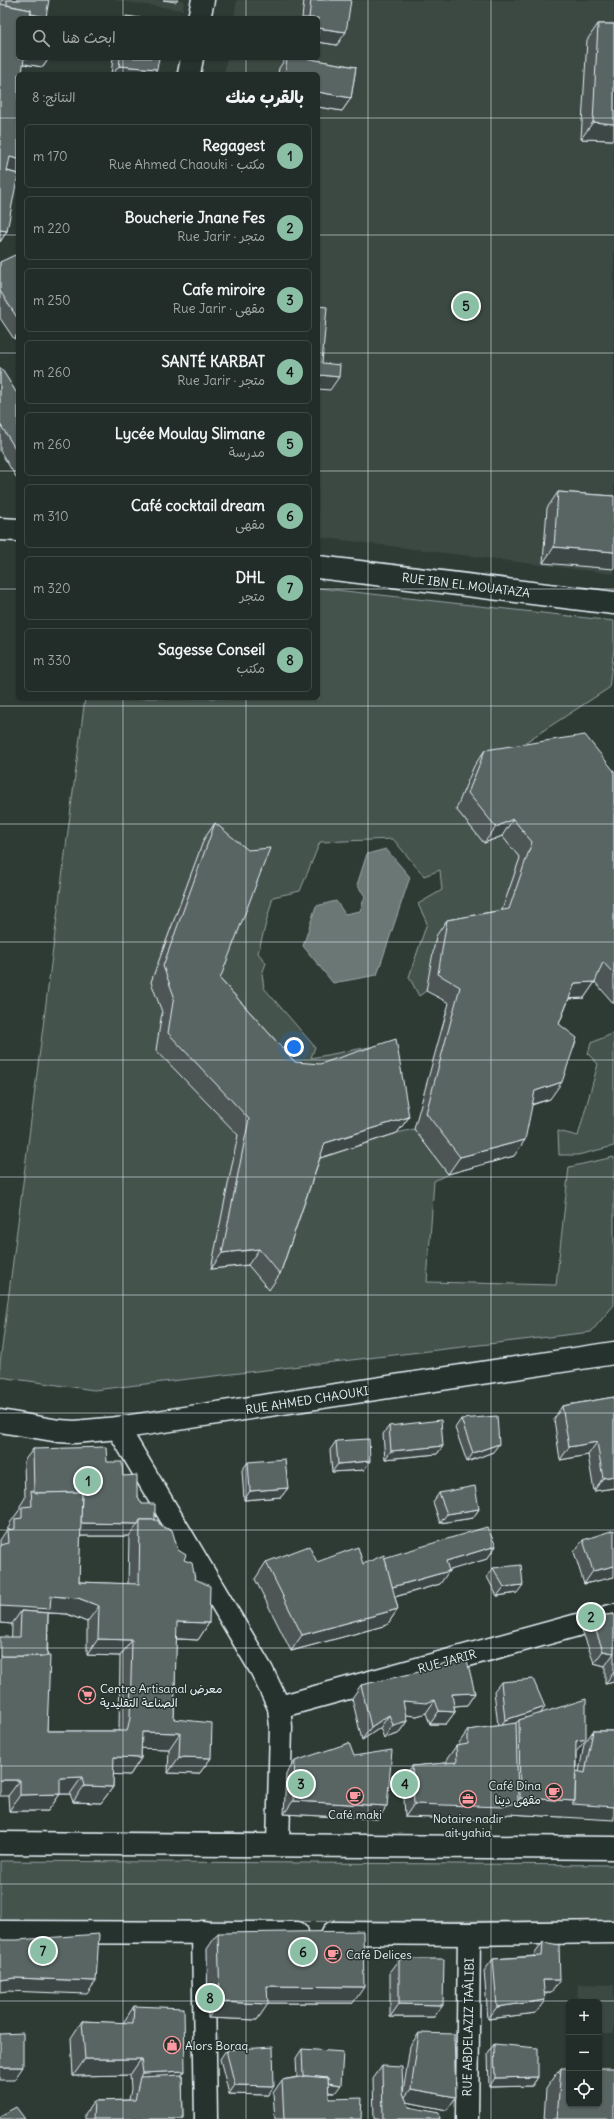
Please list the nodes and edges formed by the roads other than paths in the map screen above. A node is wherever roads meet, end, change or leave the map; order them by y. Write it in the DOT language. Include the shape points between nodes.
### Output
graph roads {
  1 [pos="203,0"];
  2 [pos="199,16"];
  3 [pos="192,60"];
  4 [pos="189,72"];
  5 [pos="0,528"];
  6 [pos="16,530"];
  7 [pos="320,567"];
  8 [pos="614,603"];
  9 [pos="614,1353"];
  10 [pos="0,1421"];
  11 [pos="118,1428"];
  12 [pos="614,1615"];
  13 [pos="279,1707"];
  14 [pos="0,1843"];
  15 [pos="278,1845"];
  16 [pos="614,1848"];
  17 [pos="0,1932"];
  18 [pos="203,1932"];
  19 [pos="614,1932"];
  20 [pos="469,1934"];
  21 [pos="206,2119"];
  22 [pos="467,2119"];
  1 -- 2 [label="street"];
  3 -- 4 [label="street"];
  5 -- 6 [label="street"];
  7 -- 8 [label="street, RUE IBN EL MOUATAZA"];
  9 -- 11 [label="street, RUE AHMED CHAOUKI"];
  10 -- 11 [label="street, RUE AHMED CHAOUKI" via="75,1432"];
  11 -- 13 [label="street" via="262,1671"];
  12 -- 13 [label="street, RUE JARIR"];
  13 -- 15 [label="street" via="281,1727"];
  14 -- 15 [label="street"];
  15 -- 16 [label="street"];
  17 -- 18 [label="street"];
  18 -- 20 [label="street"];
  18 -- 21 [label="street"];
  19 -- 20 [label="street"];
  20 -- 22 [label="street, RUE ABDELAZIZ TAÂLIBI"];
}
